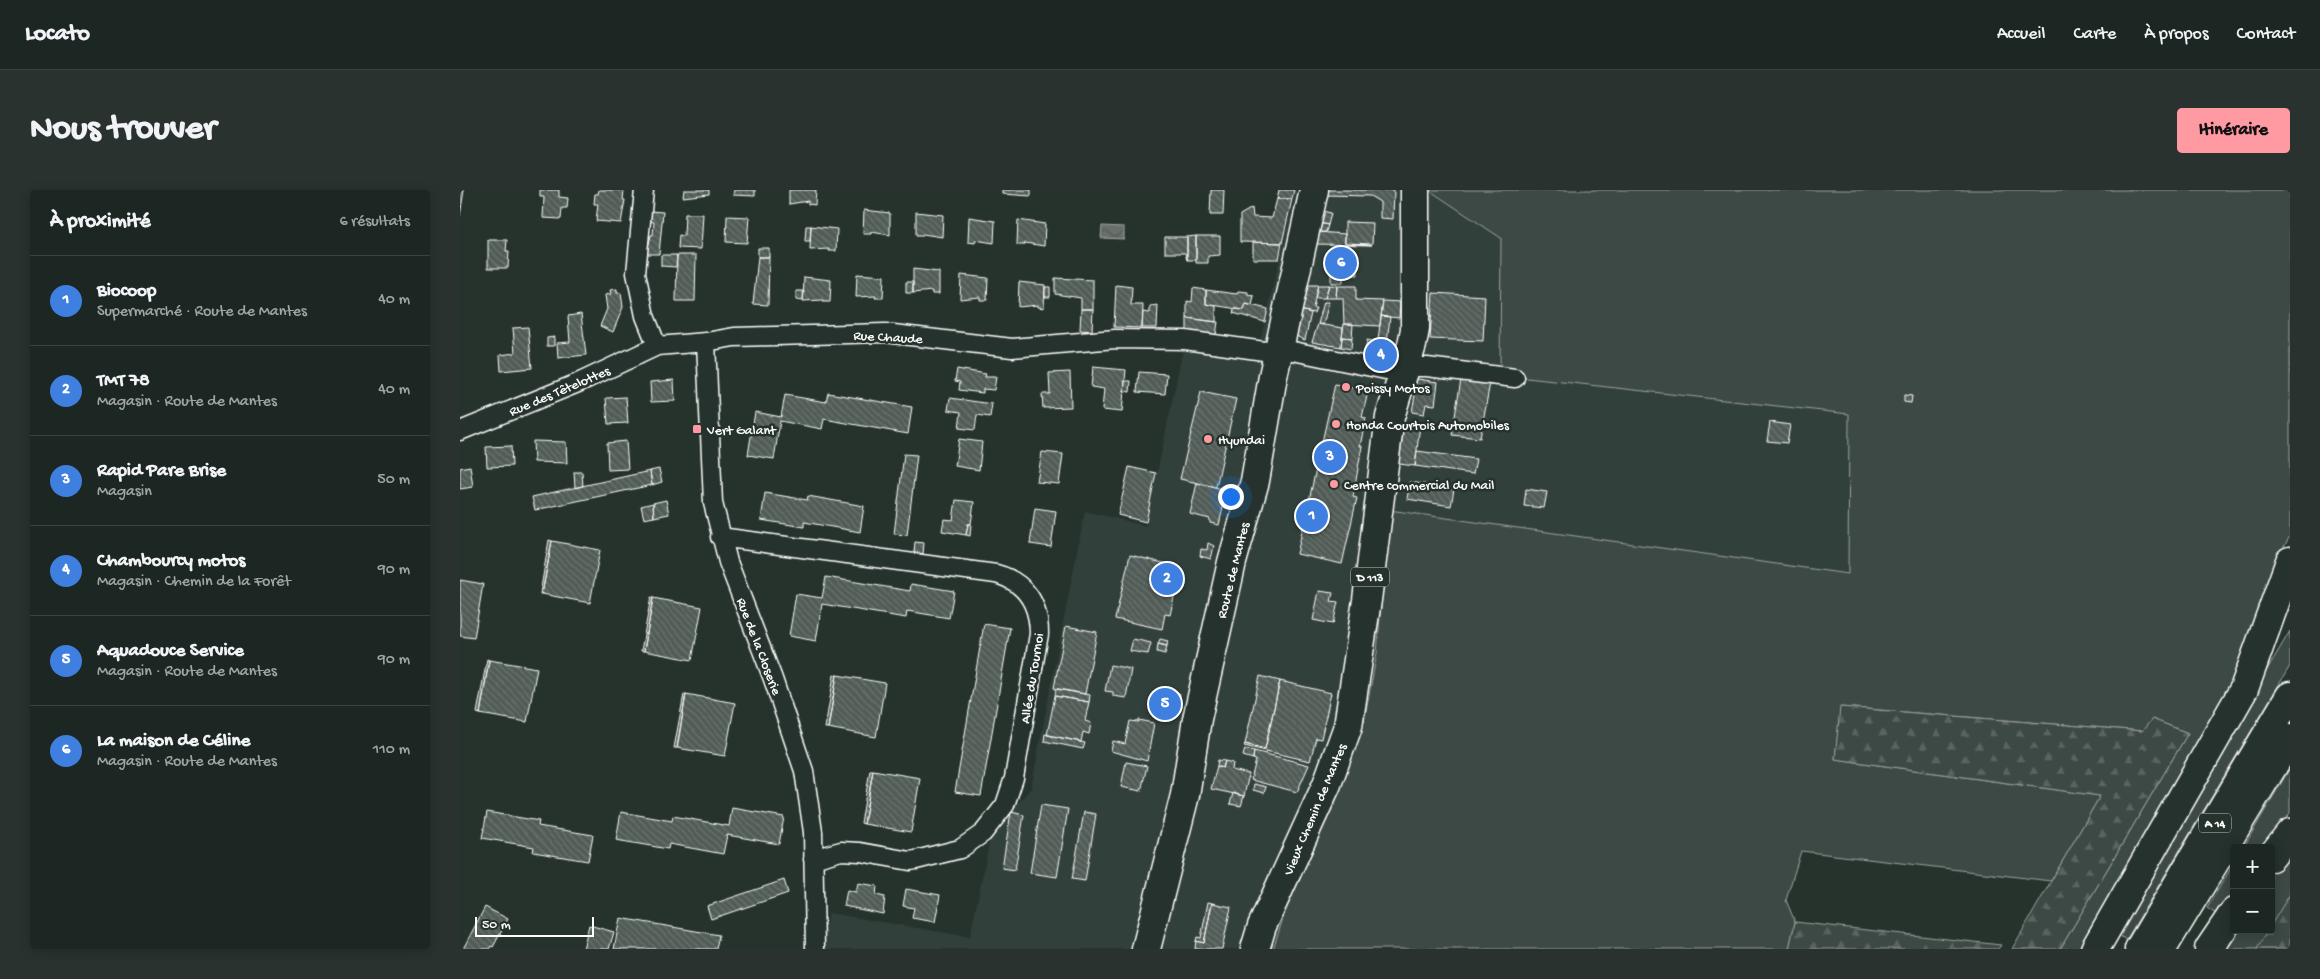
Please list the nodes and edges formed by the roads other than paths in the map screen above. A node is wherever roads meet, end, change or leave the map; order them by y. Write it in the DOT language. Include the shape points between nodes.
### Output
graph roads {
  1 [pos="644,190"];
  2 [pos="1314,190"];
  3 [pos="1415,190"];
  4 [pos="706,342"];
  5 [pos="657,346"];
  6 [pos="1278,348"];
  7 [pos="1405,367"];
  8 [pos="1515,378"];
  9 [pos="460,431"];
  10 [pos="720,537"];
  11 [pos="2290,561"];
  12 [pos="2290,696"];
  13 [pos="2290,738"];
  14 [pos="2290,832"];
  15 [pos="2275,852"];
  16 [pos="812,859"];
  17 [pos="2230,918"];
  18 [pos="815,949"];
  19 [pos="1146,949"];
  20 [pos="1255,949"];
  21 [pos="2095,949"];
  22 [pos="2139,949"];
  23 [pos="2162,949"];
  24 [pos="2209,949"];
  1 -- 5 [label="street" via="636,272 645,316"];
  2 -- 6 [label="main road, Route de Mantes"];
  3 -- 7 [label="main road, Vieux Chemin de Mantes / D 113" via="1415,329"];
  4 -- 5 [label="street, Rue Chaude"];
  4 -- 6 [label="street, Rue Chaude" via="734,337 885,333 1012,348 1114,339 1185,340 1264,351"];
  4 -- 10 [label="street, Rue de la Closerie" via="713,503"];
  5 -- 9 [label="street, Rue des Têtelottes" via="578,383"];
  6 -- 7 [label="street, Rue Chaude" via="1386,370"];
  6 -- 19 [label="main road, Route de Mantes" via="1255,481 1232,562 1197,719 1185,795"];
  7 -- 8 [label="street, Rue Chaude"];
  7 -- 20 [label="main road, Vieux Chemin de Mantes / D 113" via="1390,417 1348,726 1327,784 1262,926"];
  10 -- 16 [label="street, Rue de la Closerie" via="804,771 813,832"];
  10 -- 16 [label="street, Allée du Tournoi" via="996,574 1010,578 1020,586 1039,617 1039,634 1014,778 1005,804 983,832 960,849 923,859 910,861 841,851"];
  11 -- 21 [label="main road" via="2244,688"];
  12 -- 22 [label="main road, A 14"];
  13 -- 23 [label="main road, A 14"];
  14 -- 15 [label="main road"];
  16 -- 18 [label="street, Rue de la Closerie"];
  17 -- 24 [label="main road"];
}
